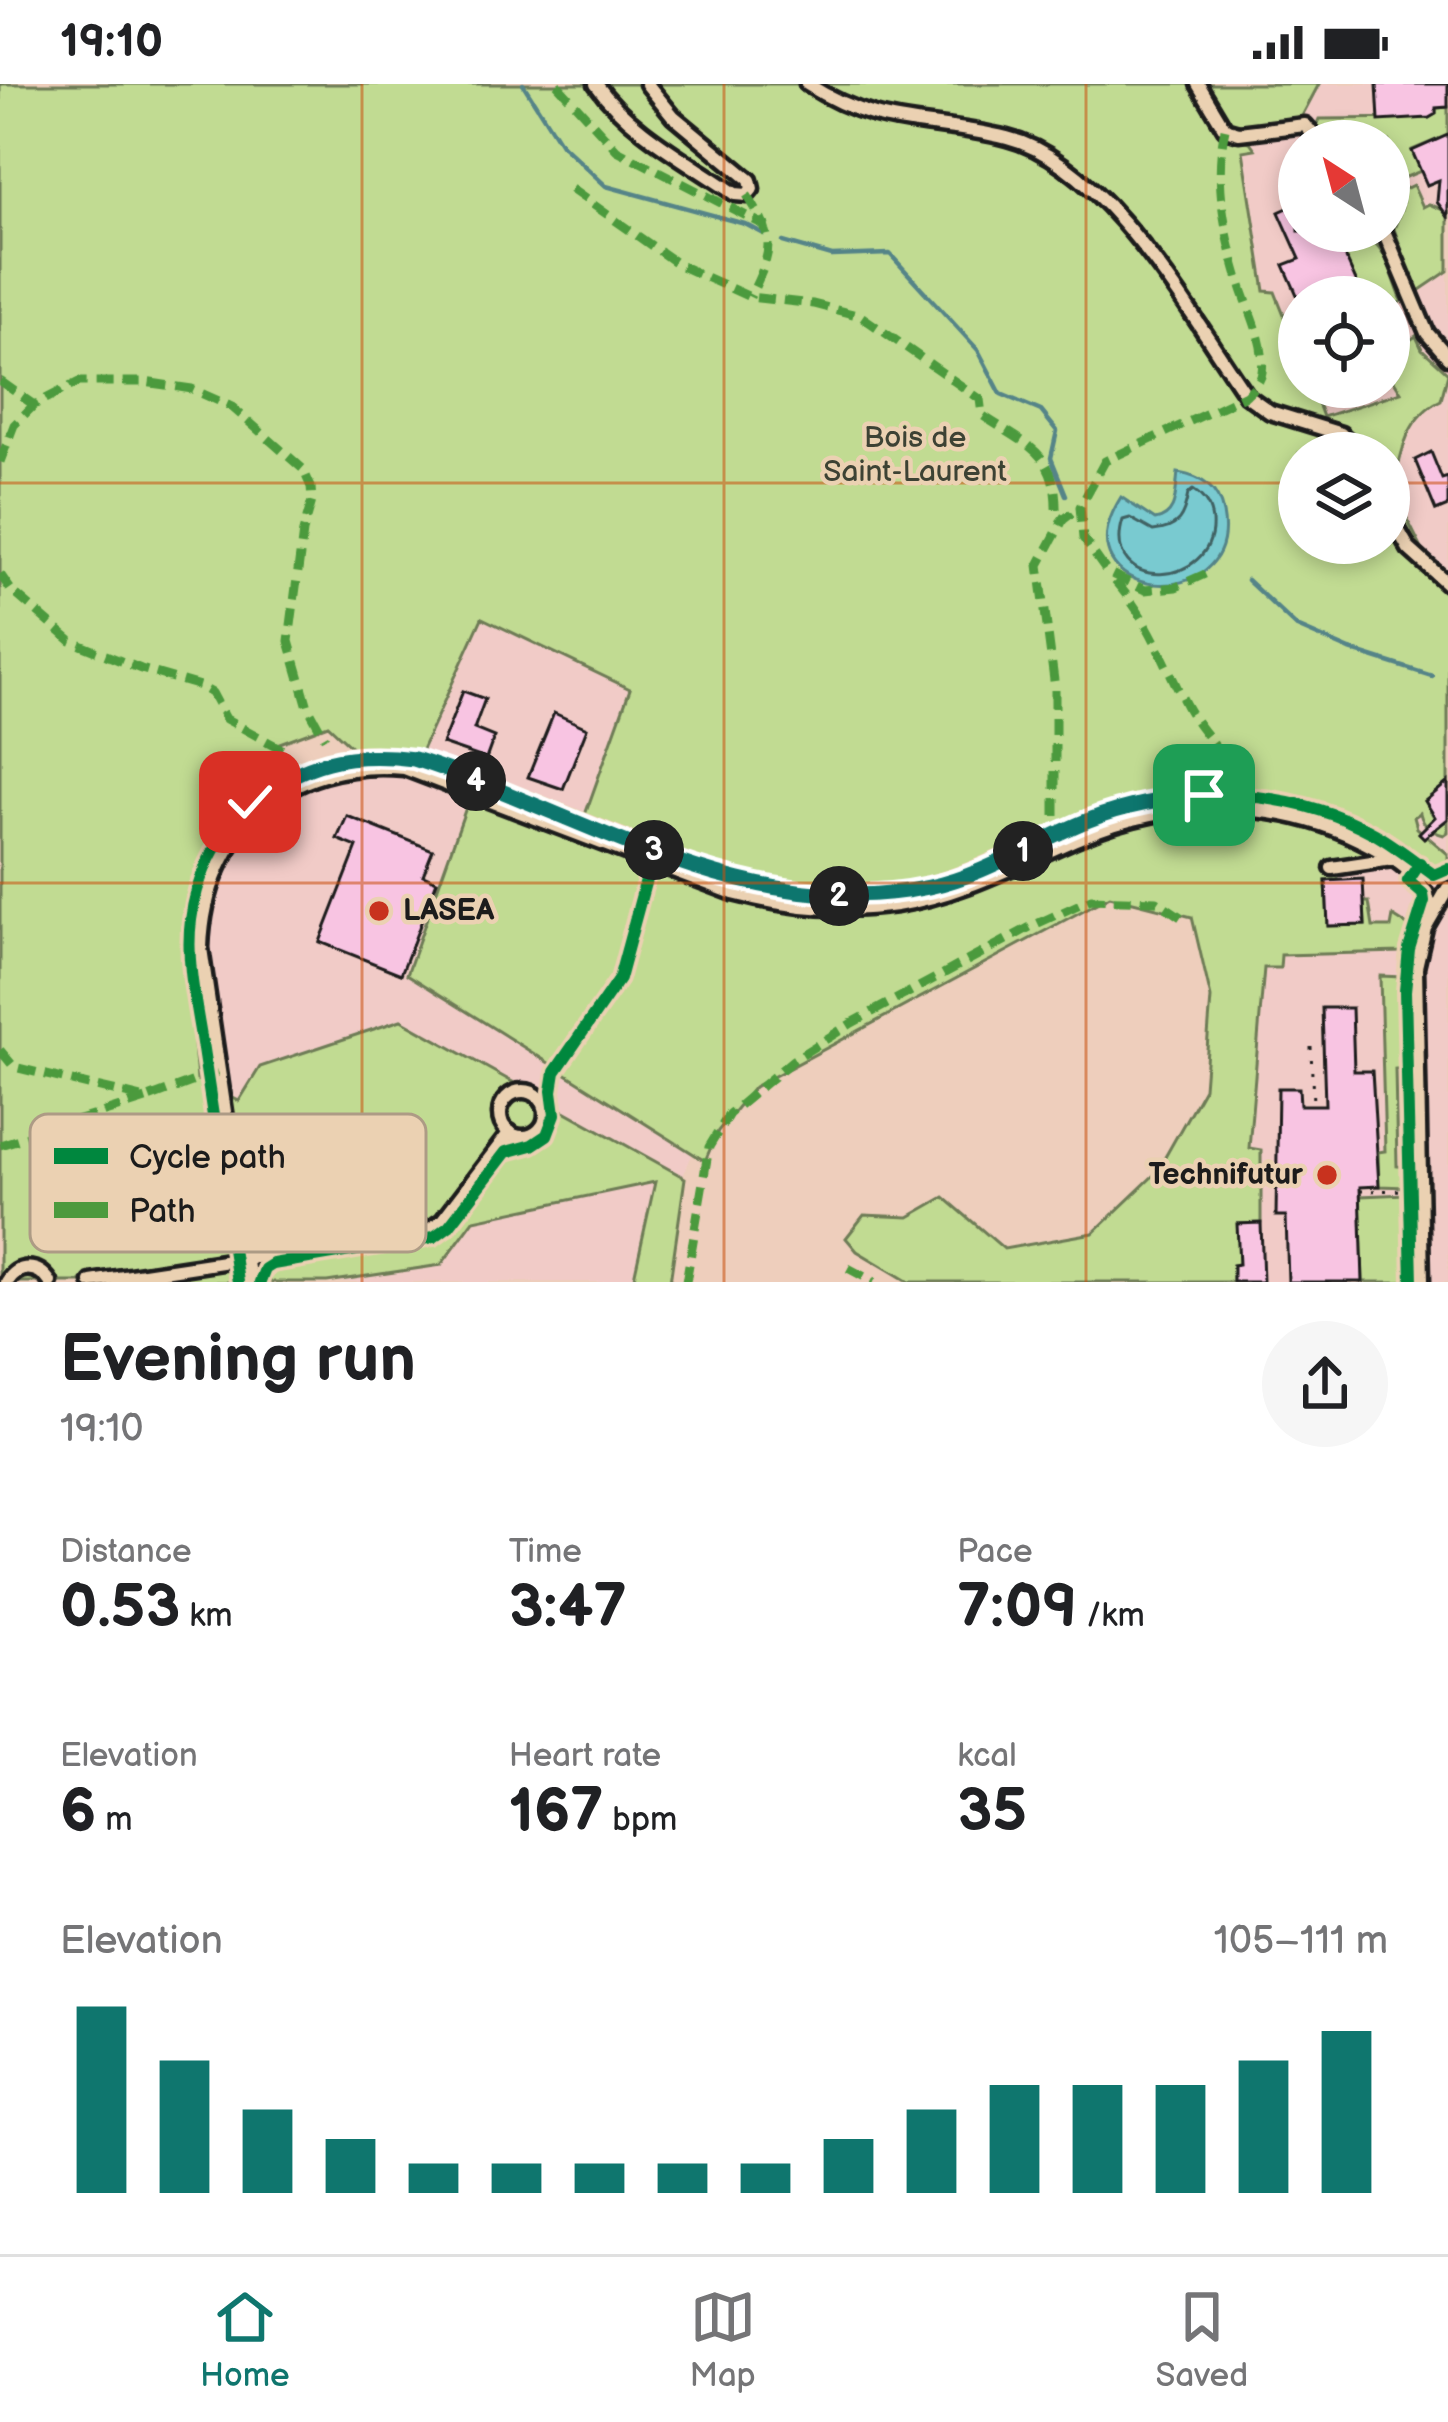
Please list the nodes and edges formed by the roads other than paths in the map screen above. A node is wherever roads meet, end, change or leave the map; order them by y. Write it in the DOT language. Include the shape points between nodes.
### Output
graph roads {
  1 [pos="596,84"];
  2 [pos="646,84"];
  3 [pos="807,84"];
  4 [pos="1198,84"];
  5 [pos="1278,129"];
  6 [pos="1393,252"];
  7 [pos="1448,357"];
  8 [pos="1334,432"];
  9 [pos="1410,550"];
  10 [pos="1448,584"];
  11 [pos="1393,859"];
  12 [pos="1338,871"];
  13 [pos="1448,887"];
  14 [pos="1432,912"];
  15 [pos="226,1114"];
  16 [pos="510,1132"];
  17 [pos="426,1231"];
  18 [pos="246,1252"];
  19 [pos="287,1252"];
  20 [pos="247,1258"];
  21 [pos="7,1282"];
  22 [pos="50,1282"];
  23 [pos="91,1282"];
  24 [pos="250,1282"];
  25 [pos="1422,1282"];
  1 -- 2 [label="street" via="634,125 747,195 750,180"];
  3 -- 8 [label="street" via="866,115 1012,139 1076,173 1110,206 1246,394 1270,412"];
  4 -- 5 [label="street" via="1225,129"];
  6 -- 7 [label="street" via="1427,332"];
  9 -- 10 [label="street"];
  11 -- 12 [label="street"];
  11 -- 14 [label="street" via="1427,890"];
  11 -- 15 [label="street" via="1335,828 1214,806 1087,834 945,895 838,909 778,904 404,768 352,767 291,788 258,811 215,873 201,948"];
  13 -- 14 [label="street"];
  14 -- 25 [label="street" via="1416,967"];
  16 -- 17 [label="street"];
  18 -- 20 [label="street"];
  19 -- 20 [label="street"];
  20 -- 23 [label="street"];
  20 -- 24 [label="street"];
  21 -- 22 [label="street" via="26,1268"];
}
